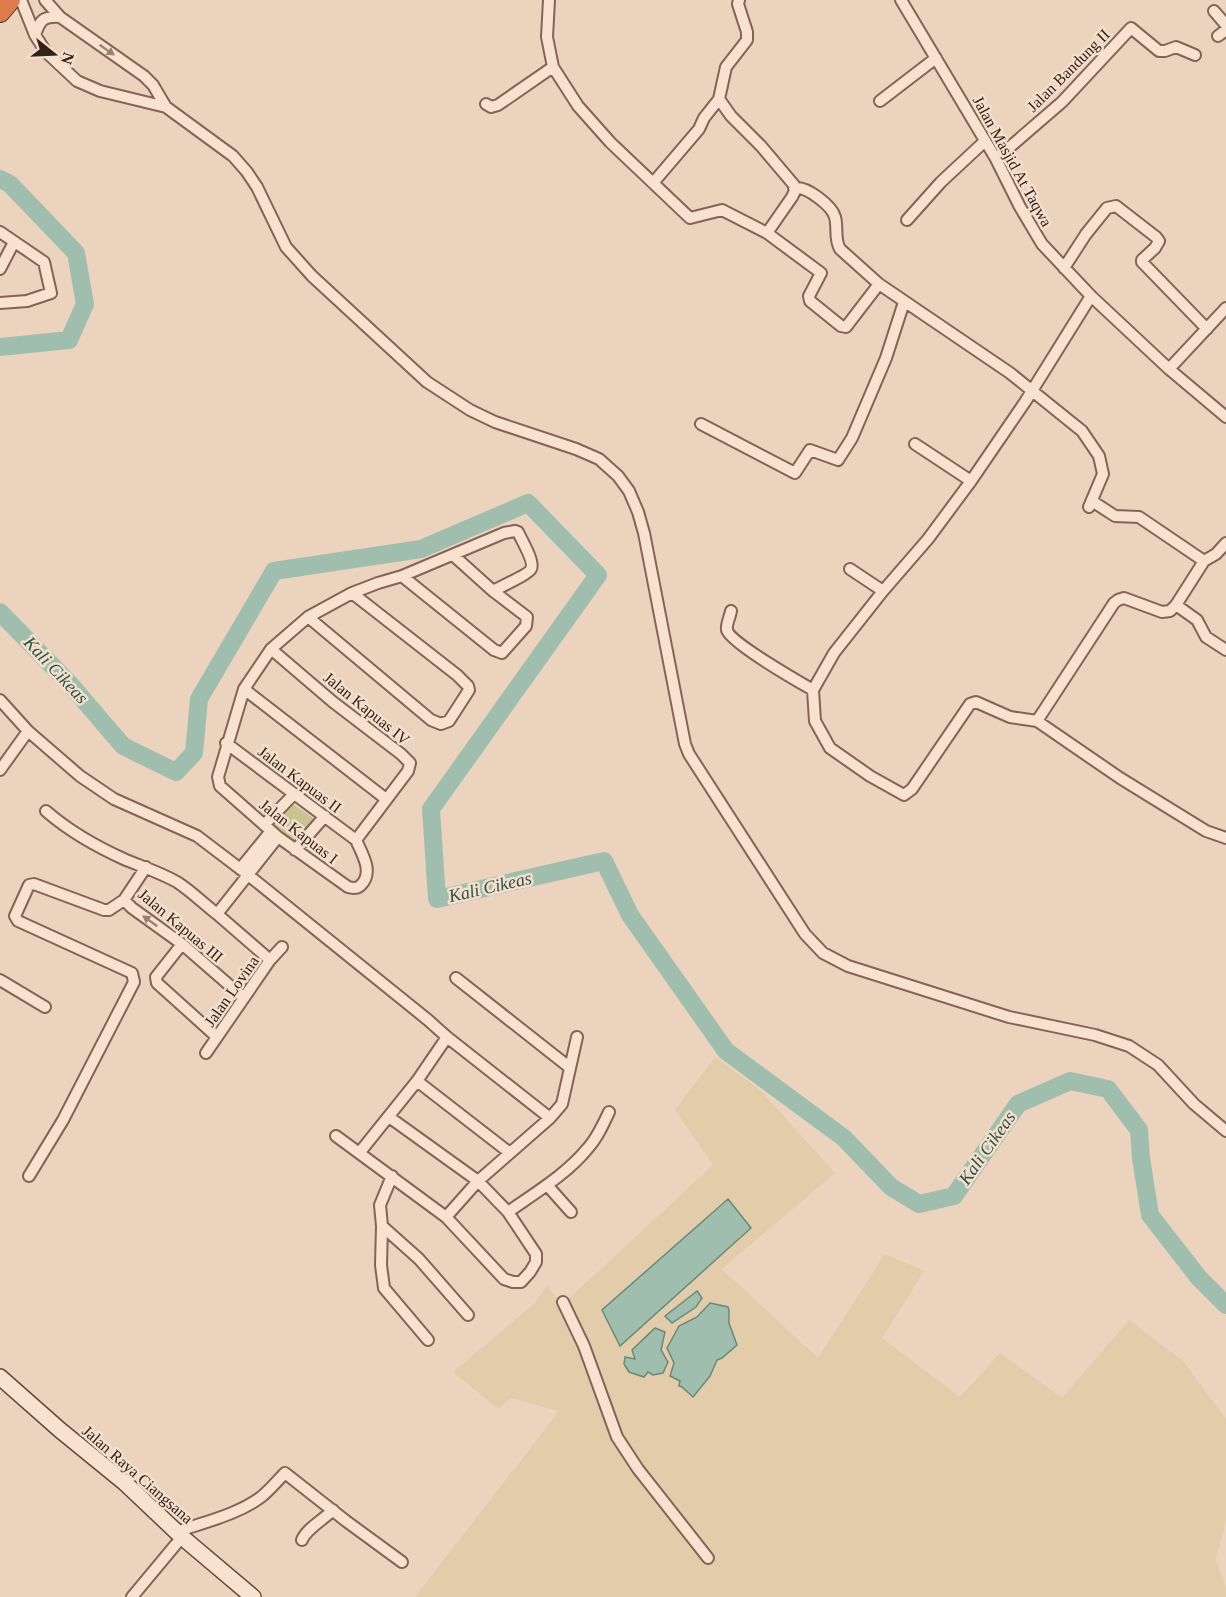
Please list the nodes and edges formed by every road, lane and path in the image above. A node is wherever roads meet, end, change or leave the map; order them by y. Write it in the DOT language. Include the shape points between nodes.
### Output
graph roads {
  1 [pos="10,0"];
  2 [pos="21,0"];
  3 [pos="45,0"];
  4 [pos="549,0"];
  5 [pos="739,0"];
  6 [pos="901,0"];
  7 [pos="1214,11"];
  8 [pos="0,12"];
  9 [pos="60,17"];
  10 [pos="1226,25"];
  11 [pos="35,35"];
  12 [pos="1195,55"];
  13 [pos="936,58"];
  14 [pos="553,67"];
  15 [pos="719,99"];
  16 [pos="880,101"];
  17 [pos="486,104"];
  18 [pos="166,106"];
  19 [pos="986,141"];
  20 [pos="996,159"];
  21 [pos="653,183"];
  22 [pos="794,188"];
  23 [pos="907,220"];
  24 [pos="0,232"];
  25 [pos="767,233"];
  26 [pos="14,242"];
  27 [pos="0,268"];
  28 [pos="1064,268"];
  29 [pos="879,284"];
  30 [pos="1091,296"];
  31 [pos="904,302"];
  32 [pos="0,303"];
  33 [pos="1226,308"];
  34 [pos="1207,329"];
  35 [pos="1169,369"];
  36 [pos="1032,390"];
  37 [pos="1226,417"];
  38 [pos="701,424"];
  39 [pos="915,444"];
  40 [pos="971,482"];
  41 [pos="1226,543"];
  42 [pos="1216,554"];
  43 [pos="453,555"];
  44 [pos="1204,561"];
  45 [pos="1226,563"];
  46 [pos="850,569"];
  47 [pos="402,576"];
  48 [pos="493,591"];
  49 [pos="883,591"];
  50 [pos="352,593"];
  51 [pos="1176,605"];
  52 [pos="731,611"];
  53 [pos="308,617"];
  54 [pos="272,649"];
  55 [pos="1226,650"];
  56 [pos="244,689"];
  57 [pos="813,690"];
  58 [pos="0,700"];
  59 [pos="1037,721"];
  60 [pos="28,730"];
  61 [pos="226,743"];
  62 [pos="0,770"];
  63 [pos="294,794"];
  64 [pos="386,799"];
  65 [pos="46,811"];
  66 [pos="325,816"];
  67 [pos="271,831"];
  68 [pos="1226,838"];
  69 [pos="356,840"];
  70 [pos="295,850"];
  71 [pos="146,867"];
  72 [pos="243,872"];
  73 [pos="124,900"];
  74 [pos="217,914"];
  75 [pos="182,944"];
  76 [pos="282,947"];
  77 [pos="270,960"];
  78 [pos="456,978"];
  79 [pos="0,980"];
  80 [pos="244,998"];
  81 [pos="45,1007"];
  82 [pos="217,1037"];
  83 [pos="447,1037"];
  84 [pos="577,1038"];
  85 [pos="206,1053"];
  86 [pos="569,1067"];
  87 [pos="417,1081"];
  88 [pos="609,1112"];
  89 [pos="389,1117"];
  90 [pos="550,1118"];
  91 [pos="1226,1131"];
  92 [pos="336,1136"];
  93 [pos="360,1152"];
  94 [pos="510,1153"];
  95 [pos="29,1176"];
  96 [pos="392,1176"];
  97 [pos="478,1181"];
  98 [pos="547,1185"];
  99 [pos="508,1212"];
  100 [pos="571,1212"];
  101 [pos="446,1217"];
  102 [pos="382,1226"];
  103 [pos="563,1302"];
  104 [pos="468,1315"];
  105 [pos="428,1340"];
  106 [pos="0,1377"];
  107 [pos="333,1510"];
  108 [pos="179,1534"];
  109 [pos="302,1540"];
  110 [pos="708,1558"];
  111 [pos="402,1562"];
  112 [pos="132,1597"];
  113 [pos="253,1597"];
  1 -- 8 [label="highway"];
  2 -- 11 [label="street"];
  3 -- 9 [label="street"];
  4 -- 14 [label="street" via="547,37"];
  5 -- 15 [label="street" via="747,40 726,67"];
  6 -- 13 [label="street, Jalan Masjid At Taqwa"];
  7 -- 10 [label="street"];
  9 -- 11 [label="street" via="44,18"];
  9 -- 18 [label="street, one-way" via="144,76"];
  11 -- 18 [label="street" via="46,52 77,81 100,91"];
  12 -- 20 [label="street, Jalan Bandung II" via="1176,46 1159,51 1130,29 1062,102"];
  13 -- 16 [label="street"];
  13 -- 19 [label="street, Jalan Masjid At Taqwa"];
  14 -- 17 [label="street" via="498,105"];
  14 -- 21 [label="street" via="578,106"];
  15 -- 21 [label="street"];
  15 -- 22 [label="street"];
  18 -- 91 [label="street" via="233,156 257,187 286,247 427,382 495,422 599,459 618,476 629,491 644,533 689,754 805,934 824,953 848,966 1009,1017 1129,1046 1158,1065"];
  19 -- 20 [label="street, Jalan Masjid At Taqwa"];
  19 -- 23 [label="street"];
  20 -- 28 [label="street, Jalan Masjid At Taqwa" via="1042,244"];
  21 -- 25 [label="street" via="690,218 722,210"];
  22 -- 25 [label="street"];
  22 -- 29 [label="street" via="814,194 835,215 840,249"];
  24 -- 26 [label="street"];
  25 -- 29 [label="street" via="821,273 810,301 841,326 846,327"];
  26 -- 27 [label="street"];
  26 -- 32 [label="street" via="44,262 51,293 27,301"];
  28 -- 30 [label="street, Jalan Masjid At Taqwa"];
  28 -- 34 [label="street" via="1107,208 1116,206 1159,241 1142,262"];
  29 -- 31 [label="street"];
  30 -- 35 [label="street, Jalan Masjid At Taqwa"];
  30 -- 36 [label="street"];
  31 -- 36 [label="street"];
  31 -- 38 [label="street" via="886,358 852,438 838,460 810,450 795,474"];
  33 -- 34 [label="street"];
  34 -- 35 [label="street"];
  35 -- 37 [label="street, Jalan Masjid At Taqwa"];
  36 -- 40 [label="street"];
  36 -- 44 [label="street" via="1082,431 1099,456 1103,474 1091,504 1114,516 1139,517"];
  39 -- 40 [label="street"];
  40 -- 49 [label="street"];
  41 -- 42 [label="street"];
  42 -- 44 [label="street"];
  42 -- 45 [label="street"];
  43 -- 47 [label="street"];
  43 -- 48 [label="street"];
  43 -- 48 [label="street" via="504,533 518,532 532,568"];
  44 -- 51 [label="street"];
  46 -- 49 [label="street"];
  47 -- 48 [label="street" via="502,653 527,620"];
  47 -- 50 [label="street"];
  49 -- 57 [label="street" via="834,653"];
  50 -- 53 [label="street"];
  50 -- 53 [label="street" via="468,686 466,696 448,721 441,724 431,720"];
  51 -- 55 [label="street" via="1197,620 1206,637"];
  51 -- 59 [label="street" via="1162,612 1124,598 1114,603"];
  52 -- 57 [label="street" via="727,628 730,636"];
  53 -- 54 [label="street"];
  54 -- 56 [label="street"];
  54 -- 64 [label="street, Jalan Kapuas IV" via="409,761 408,771"];
  56 -- 61 [label="street"];
  56 -- 64 [label="street"];
  57 -- 59 [label="street" via="815,721 830,748 904,795 970,704 976,702 1010,717"];
  58 -- 60 [label="street"];
  59 -- 68 [label="street" via="1120,778 1206,831"];
  60 -- 62 [label="street"];
  60 -- 72 [label="street" via="80,776 114,799 197,836"];
  61 -- 63 [label="street, Jalan Kapuas II"];
  61 -- 67 [label="street, Jalan Kapuas I" via="219,782"];
  63 -- 66 [label="street, Jalan Kapuas II"];
  63 -- 67 [label="street"];
  64 -- 69 [label="street"];
  65 -- 71 [label="street" via="77,835"];
  66 -- 69 [label="street, Jalan Kapuas II"];
  66 -- 70 [label="street"];
  67 -- 70 [label="street, Jalan Kapuas I"];
  67 -- 72 [label="street"];
  69 -- 70 [label="street, Jalan Kapuas I" via="367,875 354,889"];
  71 -- 73 [label="street, Jalan Kapuas III"];
  71 -- 74 [label="street" via="175,881"];
  72 -- 74 [label="street"];
  72 -- 83 [label="street"];
  75 -- 73 [label="street, Jalan Kapuas III, one-way"];
  73 -- 95 [label="street" via="104,910 34,884 29,885 15,916 18,921 134,978 63,1120"];
  74 -- 77 [label="street"];
  75 -- 80 [label="street, Jalan Kapuas III"];
  75 -- 82 [label="street" via="156,977 157,982"];
  76 -- 77 [label="street, Jalan Lovina"];
  77 -- 80 [label="street, Jalan Lovina"];
  78 -- 86 [label="street"];
  79 -- 81 [label="street"];
  80 -- 82 [label="street, Jalan Lovina"];
  82 -- 85 [label="street, Jalan Lovina"];
  83 -- 87 [label="street"];
  83 -- 90 [label="street"];
  84 -- 86 [label="street"];
  86 -- 90 [label="street" via="564,1100"];
  87 -- 89 [label="street"];
  87 -- 94 [label="street"];
  88 -- 98 [label="street" via="589,1148"];
  89 -- 93 [label="street"];
  89 -- 97 [label="street"];
  90 -- 94 [label="street"];
  92 -- 93 [label="street"];
  93 -- 96 [label="street"];
  94 -- 97 [label="street"];
  96 -- 101 [label="street"];
  96 -- 102 [label="street" via="380,1205"];
  97 -- 99 [label="street"];
  97 -- 101 [label="street"];
  98 -- 99 [label="street"];
  98 -- 100 [label="street"];
  99 -- 101 [label="street" via="536,1254 536,1262 521,1282 504,1279"];
  102 -- 104 [label="street" via="419,1258"];
  102 -- 105 [label="street" via="384,1288"];
  103 -- 110 [label="street" via="618,1437"];
  106 -- 108 [label="main road, Jalan Raya Ciangsana"];
  107 -- 108 [label="street" via="285,1473 248,1506"];
  107 -- 109 [label="street" via="308,1530"];
  107 -- 111 [label="street"];
  108 -- 112 [label="street"];
  108 -- 113 [label="main road, Jalan Raya Ciangsana"];
}
